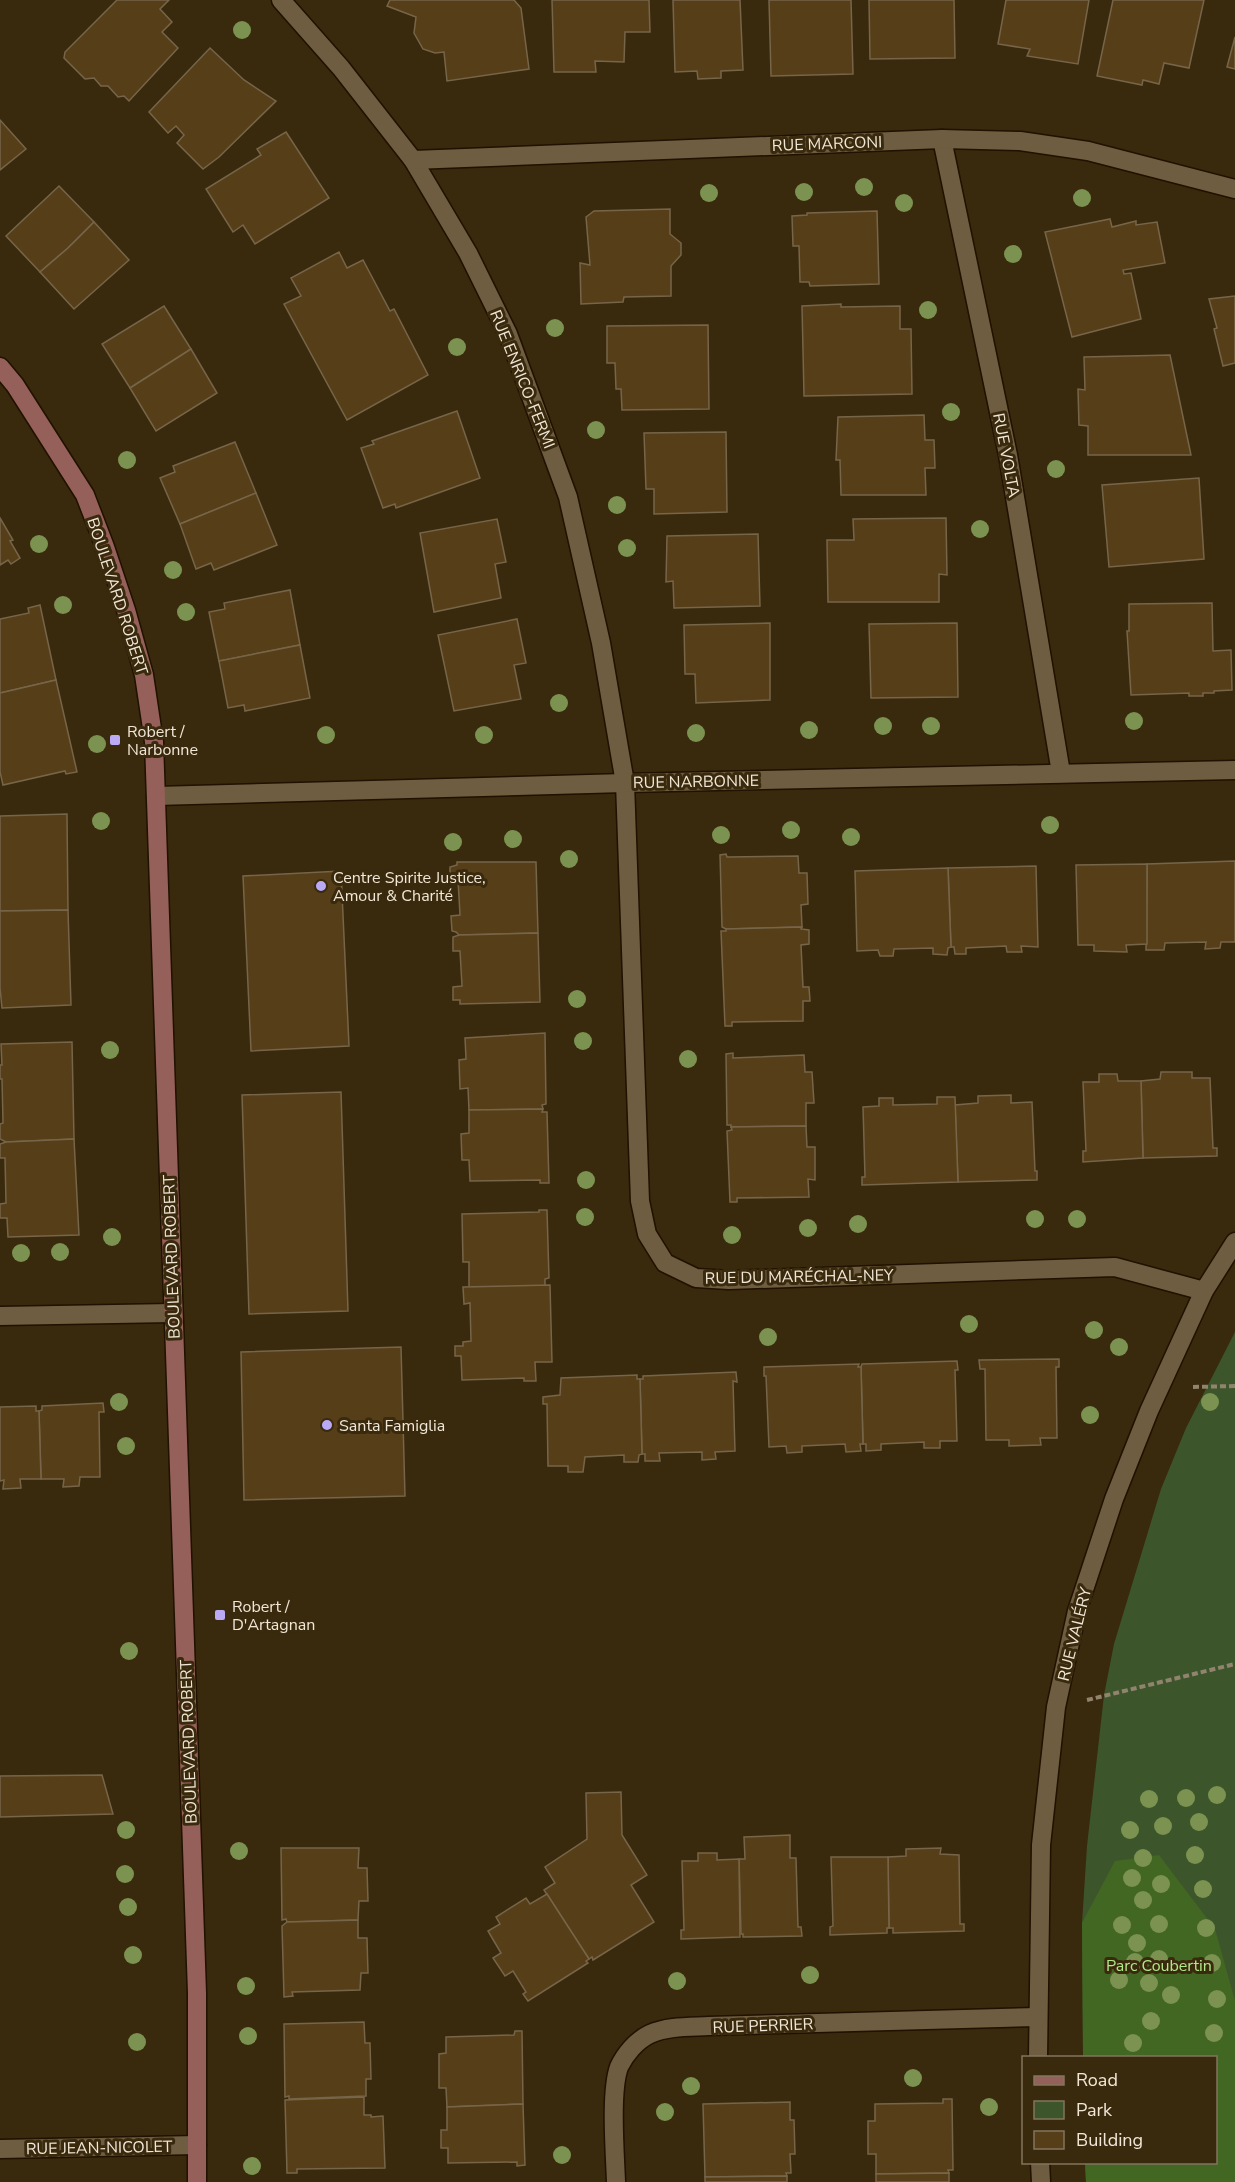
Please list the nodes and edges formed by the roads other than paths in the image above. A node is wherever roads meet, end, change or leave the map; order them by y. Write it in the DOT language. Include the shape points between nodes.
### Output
graph roads {
  1 [pos="281,0"];
  2 [pos="942,139"];
  3 [pos="413,160"];
  4 [pos="1235,189"];
  5 [pos="0,367"];
  6 [pos="1235,770"];
  7 [pos="1061,773"];
  8 [pos="625,783"];
  9 [pos="156,796"];
  10 [pos="1235,1242"];
  11 [pos="1204,1292"];
  12 [pos="172,1313"];
  13 [pos="0,1316"];
  14 [pos="1038,2017"];
  15 [pos="1038,2056"];
  16 [pos="197,2145"];
  17 [pos="0,2149"];
  18 [pos="1040,2164"];
  19 [pos="197,2182"];
  20 [pos="616,2182"];
  21 [pos="1041,2182"];
  1 -- 3 [label="street, RUE ENRICO-FERMI" via="341,68"];
  2 -- 3 [label="street, RUE MARCONI"];
  2 -- 4 [label="street, RUE MARCONI" via="1020,141 1088,151"];
  2 -- 7 [label="street, RUE VOLTA" via="1008,455"];
  3 -- 8 [label="street, RUE ENRICO-FERMI" via="468,253 508,334 568,497 601,643"];
  5 -- 9 [label="street, BOULEVARD ROBERT" via="85,495 105,547 144,675 154,742"];
  6 -- 7 [label="street, RUE NARBONNE"];
  7 -- 8 [label="street, RUE NARBONNE"];
  8 -- 9 [label="street, RUE NARBONNE"];
  8 -- 11 [label="street, RUE DU MARÉCHAL-NEY" via="640,1201 647,1234 665,1263 696,1278 729,1280 1115,1267"];
  9 -- 12 [label="street, BOULEVARD ROBERT"];
  10 -- 11 [label="street, RUE VALÉRY"];
  11 -- 14 [label="street, RUE VALÉRY" via="1114,1499 1077,1611 1056,1707 1041,1845"];
  12 -- 13 [label="street"];
  12 -- 16 [label="street, BOULEVARD ROBERT" via="197,1993"];
  14 -- 15 [label="street, RUE VALÉRY"];
  14 -- 20 [label="street, RUE PERRIER" via="709,2026 669,2028 649,2035 631,2048 619,2068"];
  16 -- 17 [label="street, RUE JEAN-NICOLET"];
  16 -- 19 [label="street, BOULEVARD ROBERT"];
  18 -- 21 [label="street"];
}
